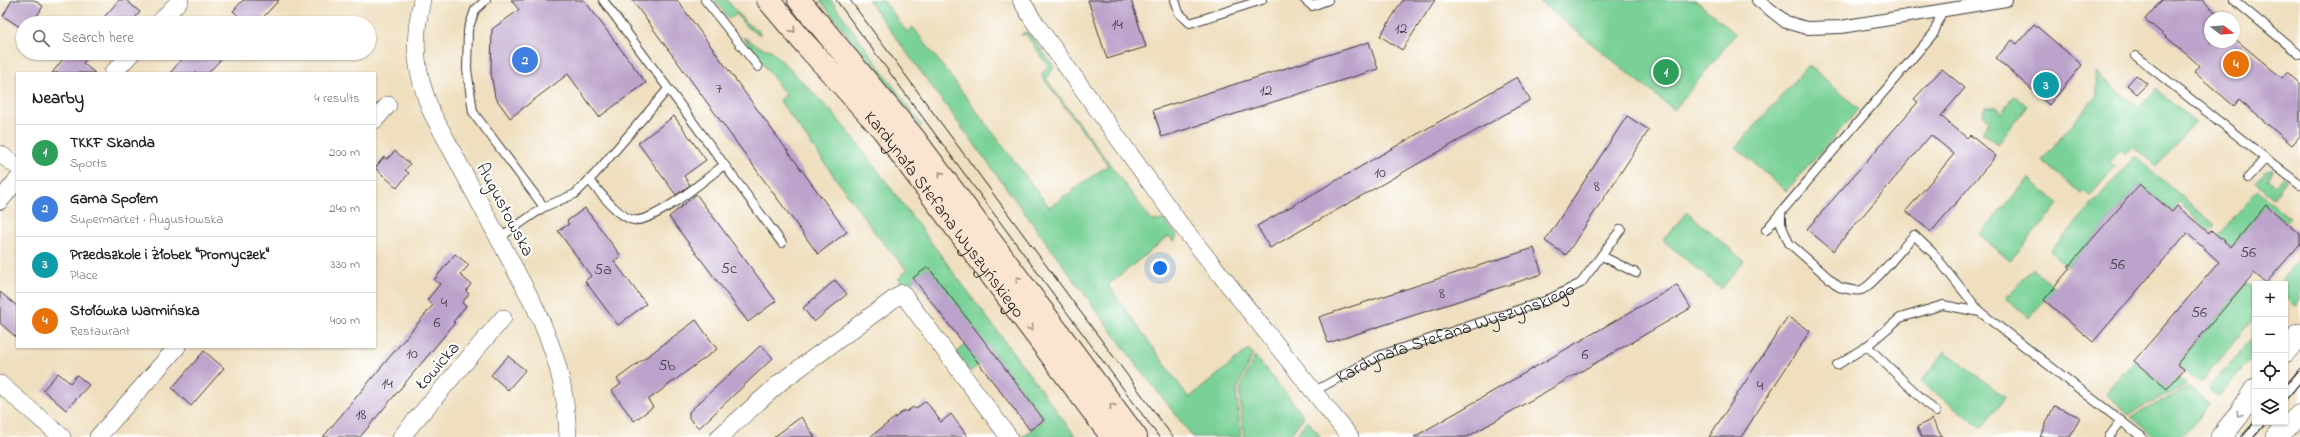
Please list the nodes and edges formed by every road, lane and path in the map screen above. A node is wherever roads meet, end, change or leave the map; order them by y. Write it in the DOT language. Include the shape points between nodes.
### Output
graph roads {
  1 [pos="422,0"];
  2 [pos="486,0"];
  3 [pos="603,0"];
  4 [pos="705,0"];
  5 [pos="768,0"];
  6 [pos="799,0"];
  7 [pos="1021,0"];
  8 [pos="1175,0"];
  9 [pos="1262,0"];
  10 [pos="1305,0"];
  11 [pos="1328,0"];
  12 [pos="1758,0"];
  13 [pos="2006,0"];
  14 [pos="2234,0"];
  15 [pos="177,1"];
  16 [pos="1942,12"];
  17 [pos="165,16"];
  18 [pos="2300,55"];
  19 [pos="2136,56"];
  20 [pos="125,60"];
  21 [pos="758,67"];
  22 [pos="114,72"];
  23 [pos="668,89"];
  24 [pos="388,105"];
  25 [pos="376,119"];
  26 [pos="0,154"];
  27 [pos="2265,159"];
  28 [pos="16,165"];
  29 [pos="724,165"];
  30 [pos="2248,178"];
  31 [pos="589,180"];
  32 [pos="16,181"];
  33 [pos="2300,185"];
  34 [pos="0,201"];
  35 [pos="544,207"];
  36 [pos="1781,213"];
  37 [pos="1621,229"];
  38 [pos="1766,230"];
  39 [pos="499,238"];
  40 [pos="782,243"];
  41 [pos="1602,256"];
  42 [pos="1636,273"];
  43 [pos="1980,312"];
  44 [pos="503,318"];
  45 [pos="2300,334"];
  46 [pos="1867,346"];
  47 [pos="176,348"];
  48 [pos="2288,348"];
  49 [pos="1837,365"];
  50 [pos="2300,376"];
  51 [pos="0,384"];
  52 [pos="2288,390"];
  53 [pos="1313,392"];
  54 [pos="2252,394"];
  55 [pos="1936,412"];
  56 [pos="2121,421"];
  57 [pos="2297,422"];
  58 [pos="2258,425"];
  59 [pos="62,437"];
  60 [pos="98,437"];
  61 [pos="401,437"];
  62 [pos="568,437"];
  63 [pos="719,437"];
  64 [pos="1009,437"];
  65 [pos="1112,437"];
  66 [pos="1136,437"];
  67 [pos="1350,437"];
  68 [pos="2109,437"];
  69 [pos="2142,437"];
  70 [pos="2221,437"];
  71 [pos="2248,437"];
  72 [pos="2276,437"];
  1 -- 39 [label="street, Augustowska" via="415,42 423,92"];
  2 -- 35 [label="lane" via="475,10 468,30 467,69 473,112"];
  3 -- 23 [label="lane"];
  4 -- 21 [label="lane"];
  5 -- 65 [label="main road, Kardynała Stefana Wyszyńskiego, one-way" via="883,130"];
  66 -- 6 [label="main road, Kardynała Stefana Wyszyńskiego, one-way" via="914,138"];
  7 -- 53 [label="street, Kardynała Stefana Wyszyńskiego" via="1032,20 1154,189"];
  8 -- 9 [label="lane" via="1179,13 1190,23"];
  10 -- 11 [label="lane" via="1312,6"];
  12 -- 16 [label="street" via="1786,22 1806,28 1841,27"];
  13 -- 16 [label="street"];
  14 -- 18 [label="lane"];
  15 -- 17 [label="street"];
  16 -- 36 [label="lane" via="1934,33"];
  19 -- 27 [label="lane"];
  20 -- 22 [label="street"];
  23 -- 29 [label="lane"];
  23 -- 31 [label="lane"];
  24 -- 25 [label="street"];
  26 -- 28 [label="street"];
  27 -- 30 [label="lane"];
  27 -- 33 [label="lane"];
  29 -- 31 [label="lane" via="648,219 633,220 615,209"];
  29 -- 40 [label="lane"];
  31 -- 35 [label="lane" via="574,194"];
  32 -- 34 [label="street"];
  35 -- 39 [label="lane"];
  36 -- 38 [label="lane"];
  36 -- 43 [label="lane" via="1781,224 1789,243 1839,287 1861,290 1871,284 1914,235 1933,253"];
  37 -- 41 [label="lane, Kardynała Stefana Wyszyńskiego"];
  39 -- 62 [label="street, Augustowska" via="534,305 560,370 567,411"];
  41 -- 42 [label="lane"];
  41 -- 53 [label="lane, Kardynała Stefana Wyszyńskiego" via="1581,283 1544,301 1378,356"];
  43 -- 46 [label="lane" via="1943,305 1900,318"];
  43 -- 56 [label="lane"];
  44 -- 61 [label="street, Łowicka"];
  45 -- 48 [label="street"];
  46 -- 49 [label="lane"];
  46 -- 55 [label="lane"];
  47 -- 60 [label="street"];
  50 -- 52 [label="lane"];
  51 -- 59 [label="street"];
  53 -- 67 [label="street, Kardynała Stefana Wyszyńskiego"];
  54 -- 70 [label="street, one-way"];
  56 -- 68 [label="lane"];
  56 -- 69 [label="lane"];
  57 -- 72 [label="street"];
  58 -- 71 [label="lane"];
  63 -- 64 [label="street" via="782,381 902,293"];
}
